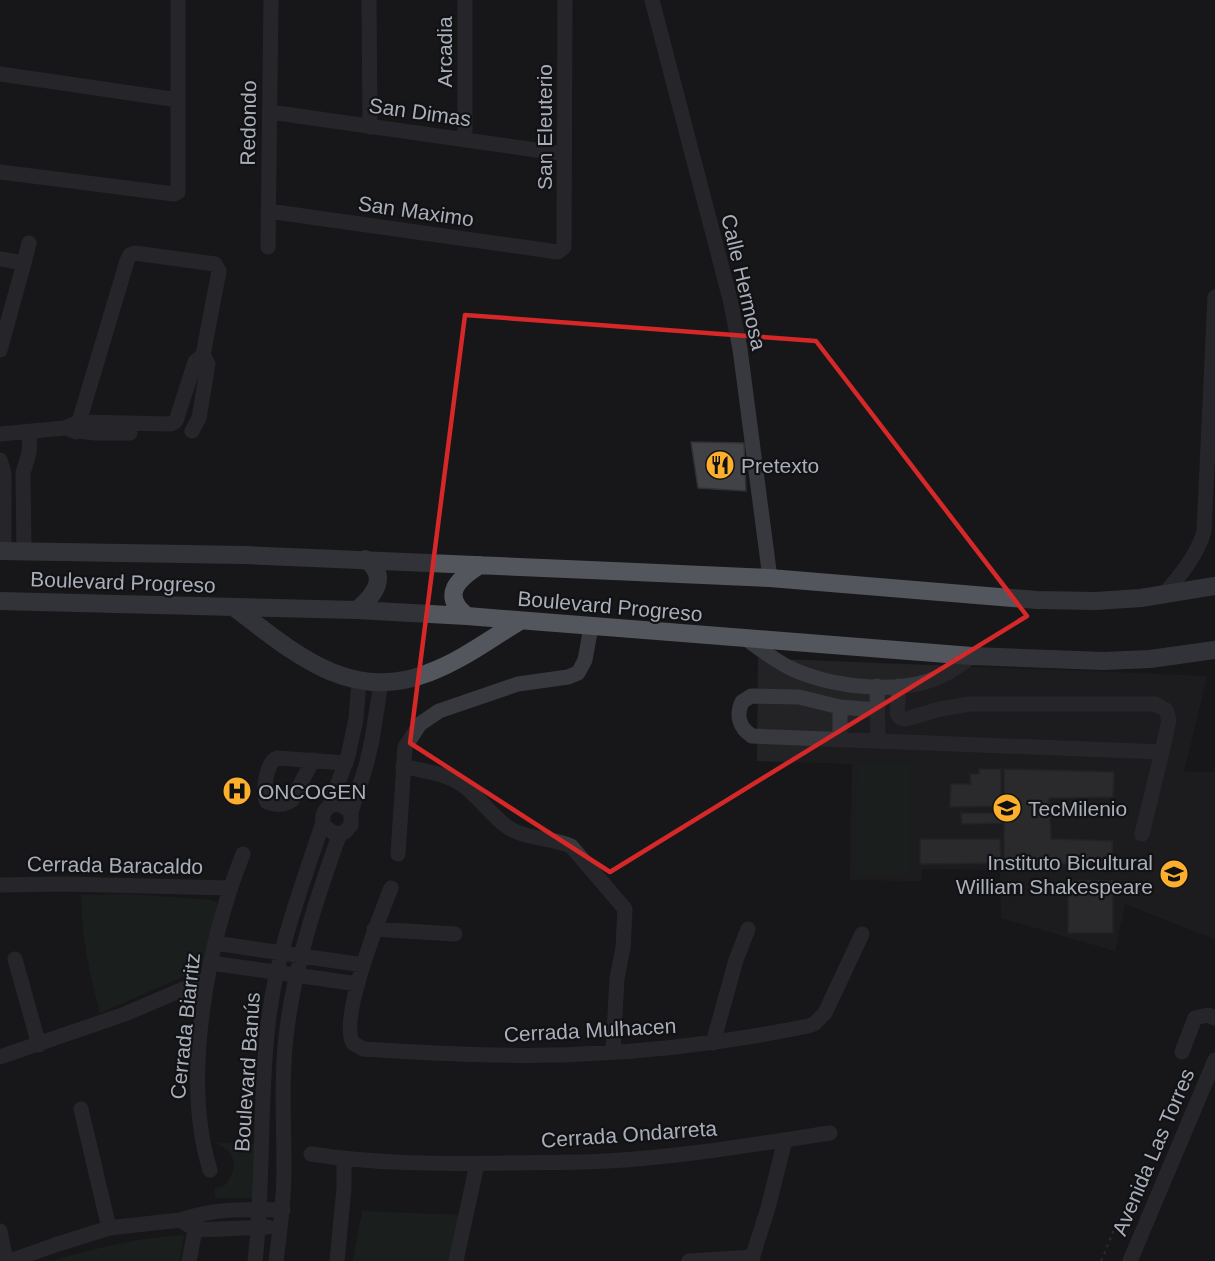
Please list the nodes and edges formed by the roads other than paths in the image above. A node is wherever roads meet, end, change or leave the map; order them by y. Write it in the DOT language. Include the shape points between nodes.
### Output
graph roads {
  1 [pos="176,0"];
  2 [pos="271,0"];
  3 [pos="369,0"];
  4 [pos="465,0"];
  5 [pos="565,0"];
  6 [pos="652,0"];
  7 [pos="0,74"];
  8 [pos="178,100"];
  9 [pos="270,112"];
  10 [pos="370,126"];
  11 [pos="465,140"];
  12 [pos="564,154"];
  13 [pos="0,172"];
  14 [pos="268,211"];
  15 [pos="29,243"];
  16 [pos="268,247"];
  17 [pos="558,252"];
  18 [pos="0,258"];
  19 [pos="24,263"];
  20 [pos="1215,297"];
  21 [pos="0,350"];
  22 [pos="203,355"];
  23 [pos="176,421"];
  24 [pos="73,427"];
  25 [pos="192,431"];
  26 [pos="30,432"];
  27 [pos="0,434"];
  28 [pos="2,467"];
  29 [pos="23,473"];
  30 [pos="1204,532"];
  31 [pos="1215,547"];
  32 [pos="2,551"];
  33 [pos="24,551"];
  34 [pos="365,559"];
  35 [pos="480,565"];
  36 [pos="770,578"];
  37 [pos="1215,586"];
  38 [pos="1163,595"];
  39 [pos="0,601"];
  40 [pos="235,608"];
  41 [pos="357,610"];
  42 [pos="467,616"];
  43 [pos="520,621"];
  44 [pos="591,627"];
  45 [pos="746,639"];
  46 [pos="1215,650"];
  47 [pos="972,656"];
  48 [pos="359,681"];
  49 [pos="381,683"];
  50 [pos="877,686"];
  51 [pos="899,686"];
  52 [pos="840,707"];
  53 [pos="877,710"];
  54 [pos="840,740"];
  55 [pos="878,741"];
  56 [pos="1162,752"];
  57 [pos="313,760"];
  58 [pos="346,763"];
  59 [pos="403,766"];
  60 [pos="330,805"];
  61 [pos="351,812"];
  62 [pos="322,822"];
  63 [pos="340,833"];
  64 [pos="1142,834"];
  65 [pos="243,854"];
  66 [pos="398,854"];
  67 [pos="0,885"];
  68 [pos="230,888"];
  69 [pos="391,888"];
  70 [pos="374,929"];
  71 [pos="748,929"];
  72 [pos="455,934"];
  73 [pos="862,934"];
  74 [pos="215,943"];
  75 [pos="280,953"];
  76 [pos="300,956"];
  77 [pos="15,958"];
  78 [pos="211,963"];
  79 [pos="363,965"];
  80 [pos="276,972"];
  81 [pos="295,975"];
  82 [pos="207,979"];
  83 [pos="358,984"];
  84 [pos="1215,1018"];
  85 [pos="713,1043"];
  86 [pos="39,1045"];
  87 [pos="613,1052"];
  88 [pos="1182,1052"];
  89 [pos="0,1057"];
  90 [pos="1215,1060"];
  91 [pos="81,1109"];
  92 [pos="830,1133"];
  93 [pos="784,1140"];
  94 [pos="310,1154"];
  95 [pos="344,1159"];
  96 [pos="477,1164"];
  97 [pos="210,1170"];
  98 [pos="260,1209"];
  99 [pos="283,1210"];
  100 [pos="197,1214"];
  101 [pos="180,1220"];
  102 [pos="259,1227"];
  103 [pos="281,1227"];
  104 [pos="109,1228"];
  105 [pos="196,1230"];
  106 [pos="0,1231"];
  107 [pos="752,1259"];
  108 [pos="6,1261"];
  109 [pos="10,1261"];
  110 [pos="189,1261"];
  111 [pos="255,1261"];
  112 [pos="276,1261"];
  113 [pos="337,1261"];
  114 [pos="456,1261"];
  115 [pos="688,1261"];
  116 [pos="1130,1261"];
  1 -- 8 [label="street"];
  2 -- 9 [label="street, Redondo"];
  3 -- 10 [label="street"];
  4 -- 11 [label="street, Arcadia"];
  5 -- 12 [label="street, San Eleuterio"];
  6 -- 36 [label="street, Calle Hermosa" via="730,299"];
  7 -- 8 [label="street"];
  8 -- 13 [label="street" via="178,192 174,194"];
  9 -- 10 [label="street, San Dimas"];
  9 -- 14 [label="street, Redondo"];
  10 -- 11 [label="street, San Dimas"];
  11 -- 12 [label="street, San Dimas"];
  12 -- 17 [label="street, San Eleuterio" via="564,247"];
  14 -- 16 [label="street, Redondo"];
  14 -- 17 [label="street, San Maximo"];
  15 -- 19 [label="street"];
  18 -- 19 [label="street"];
  19 -- 21 [label="street"];
  20 -- 30 [label="street"];
  22 -- 23 [label="street" via="195,362"];
  22 -- 24 [label="street" via="218,267 130,255"];
  22 -- 25 [label="street" via="208,364 199,418"];
  23 -- 24 [label="street"];
  23 -- 25 [label="street"];
  24 -- 25 [label="street" via="180,434"];
  24 -- 26 [label="street"];
  26 -- 27 [label="street"];
  26 -- 29 [label="street"];
  28 -- 29 [label="street"];
  28 -- 32 [label="street"];
  29 -- 33 [label="street"];
  30 -- 31 [label="street"];
  30 -- 38 [label="street" via="1199,548"];
  32 -- 33 [label="main road, Boulevard Progreso"];
  33 -- 34 [label="main road, Boulevard Progreso"];
  34 -- 35 [label="main road, Boulevard Progreso"];
  34 -- 41 [label="main road" via="373,565 378,584 374,594"];
  35 -- 36 [label="main road, Boulevard Progreso"];
  35 -- 42 [label="main road" via="455,588 453,598"];
  36 -- 38 [label="main road, Boulevard Progreso" via="1037,600 1096,601"];
  37 -- 38 [label="main road, Boulevard Progreso"];
  39 -- 40 [label="main road, Boulevard Progreso"];
  40 -- 41 [label="main road, Boulevard Progreso"];
  40 -- 48 [label="main road" via="306,660 330,673"];
  41 -- 42 [label="main road, Boulevard Progreso"];
  42 -- 43 [label="main road, Boulevard Progreso"];
  43 -- 44 [label="main road, Boulevard Progreso"];
  43 -- 49 [label="main road" via="429,673"];
  44 -- 45 [label="main road, Boulevard Progreso"];
  44 -- 59 [label="street" via="585,660 578,673 518,684 439,711 420,724 405,747"];
  45 -- 47 [label="main road, Boulevard Progreso"];
  45 -- 50 [label="street" via="770,657 811,676"];
  46 -- 47 [label="main road, Boulevard Progreso" via="1103,661"];
  47 -- 51 [label="street" via="940,677"];
  48 -- 49 [label="main road"];
  48 -- 58 [label="street"];
  49 -- 61 [label="street" via="366,766"];
  50 -- 51 [label="street"];
  50 -- 53 [label="street"];
  51 -- 56 [label="street" via="897,713 906,719 970,704 1155,704 1166,710 1169,720"];
  52 -- 53 [label="street"];
  52 -- 54 [label="street"];
  52 -- 54 [label="street" via="809,698 751,696 742,702 740,713 741,725 752,736"];
  53 -- 55 [label="street"];
  54 -- 55 [label="street"];
  55 -- 56 [label="street"];
  56 -- 64 [label="street"];
  57 -- 58 [label="street"];
  58 -- 60 [label="street"];
  59 -- 66 [label="street"];
  59 -- 87 [label="street" via="460,784 508,827 525,836 571,846 625,909"];
  60 -- 61 [label="street" via="340,804"];
  60 -- 62 [label="street"];
  61 -- 63 [label="street" via="351,825"];
  62 -- 63 [label="street" via="327,830"];
  62 -- 75 [label="street, Boulevard Banús"];
  63 -- 76 [label="street, Boulevard Banús"];
  65 -- 68 [label="street, Cerrada Biarritz"];
  67 -- 68 [label="street, Cerrada Baracaldo"];
  68 -- 74 [label="street, Cerrada Biarritz"];
  69 -- 70 [label="street"];
  70 -- 72 [label="street"];
  70 -- 79 [label="street"];
  71 -- 85 [label="street"];
  73 -- 85 [label="street, Cerrada Mulhacen" via="825,1014 814,1024"];
  74 -- 75 [label="street"];
  74 -- 78 [label="street, Cerrada Biarritz"];
  75 -- 76 [label="street"];
  75 -- 80 [label="street, Boulevard Banús"];
  76 -- 79 [label="street"];
  76 -- 81 [label="street, Boulevard Banús"];
  77 -- 86 [label="street"];
  78 -- 80 [label="street"];
  78 -- 82 [label="street, Cerrada Biarritz"];
  79 -- 83 [label="street"];
  80 -- 81 [label="street"];
  80 -- 98 [label="street, Boulevard Banús" via="266,1044"];
  81 -- 83 [label="street"];
  81 -- 99 [label="street, Boulevard Banús" via="283,1066"];
  82 -- 86 [label="street"];
  82 -- 97 [label="street, Cerrada Biarritz" via="198,1108"];
  83 -- 87 [label="street, Cerrada Mulhacen" via="349,1030 353,1043 363,1050 496,1056"];
  84 -- 88 [label="street" via="1196,1018"];
  85 -- 87 [label="street, Cerrada Mulhacen"];
  86 -- 89 [label="street"];
  90 -- 116 [label="street, Avenida Las Torres"];
  91 -- 104 [label="street"];
  92 -- 93 [label="street, Cerrada Ondarreta"];
  93 -- 96 [label="street, Cerrada Ondarreta" via="608,1161"];
  93 -- 107 [label="street"];
  94 -- 95 [label="street, Cerrada Ondarreta"];
  95 -- 96 [label="street, Cerrada Ondarreta"];
  95 -- 113 [label="street"];
  96 -- 114 [label="street"];
  98 -- 99 [label="street"];
  98 -- 100 [label="street"];
  98 -- 102 [label="street, Boulevard Banús"];
  99 -- 103 [label="street, Boulevard Banús"];
  100 -- 101 [label="street"];
  100 -- 105 [label="street"];
  101 -- 104 [label="street"];
  101 -- 105 [label="street"];
  102 -- 103 [label="street"];
  102 -- 105 [label="street"];
  102 -- 111 [label="street, Boulevard Banús"];
  103 -- 112 [label="street, Boulevard Banús"];
  104 -- 109 [label="street"];
  105 -- 110 [label="street"];
  106 -- 108 [label="street"];
  107 -- 115 [label="street"];
}
